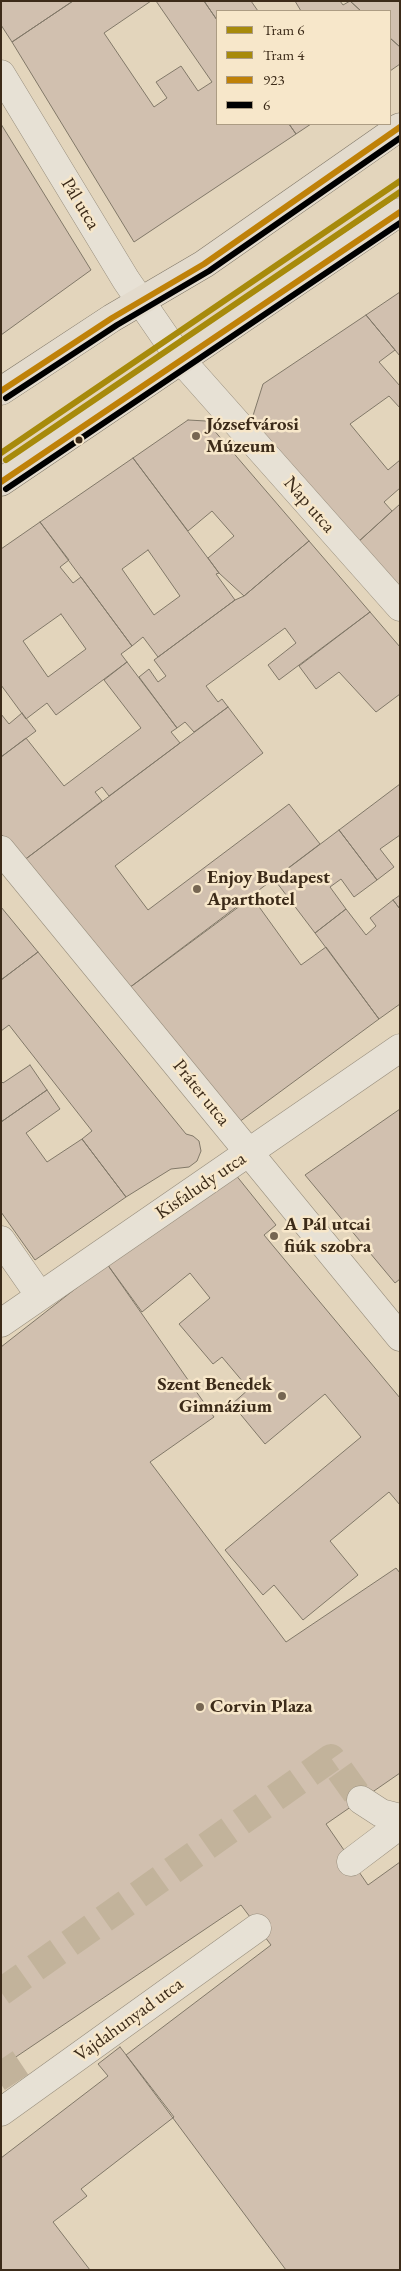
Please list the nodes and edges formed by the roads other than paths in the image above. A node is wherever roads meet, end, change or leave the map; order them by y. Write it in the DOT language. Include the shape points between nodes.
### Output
graph roads {
  1 [pos="1,74"];
  2 [pos="400,127"];
  3 [pos="400,212"];
  4 [pos="141,302"];
  5 [pos="162,333"];
  6 [pos="181,360"];
  7 [pos="1,391"];
  8 [pos="1,482"];
  9 [pos="400,607"];
  10 [pos="1,850"];
  11 [pos="400,1048"];
  12 [pos="249,1152"];
  13 [pos="1,1240"];
  14 [pos="40,1296"];
  15 [pos="1,1323"];
  16 [pos="400,1337"];
  17 [pos="361,1800"];
  18 [pos="400,1818"];
  19 [pos="400,1824"];
  20 [pos="351,1862"];
  21 [pos="257,1928"];
  22 [pos="1,2112"];
  1 -- 4 [label="street, Pál utca"];
  2 -- 4 [label="main road" via="204,264"];
  3 -- 6 [label="main road"];
  4 -- 5 [label="street, Pál utca"];
  4 -- 7 [label="main road"];
  5 -- 6 [label="street, Nap utca"];
  6 -- 8 [label="main road"];
  6 -- 9 [label="street, Nap utca"];
  10 -- 12 [label="street, Práter utca"];
  11 -- 12 [label="street, Kisfaludy utca"];
  12 -- 14 [label="street, Kisfaludy utca"];
  12 -- 16 [label="street, Práter utca"];
  13 -- 14 [label="street"];
  14 -- 15 [label="street, Kisfaludy utca"];
  17 -- 18 [label="street" via="381,1813"];
  19 -- 20 [label="street"];
  21 -- 22 [label="street, Vajdahunyad utca"];
}
